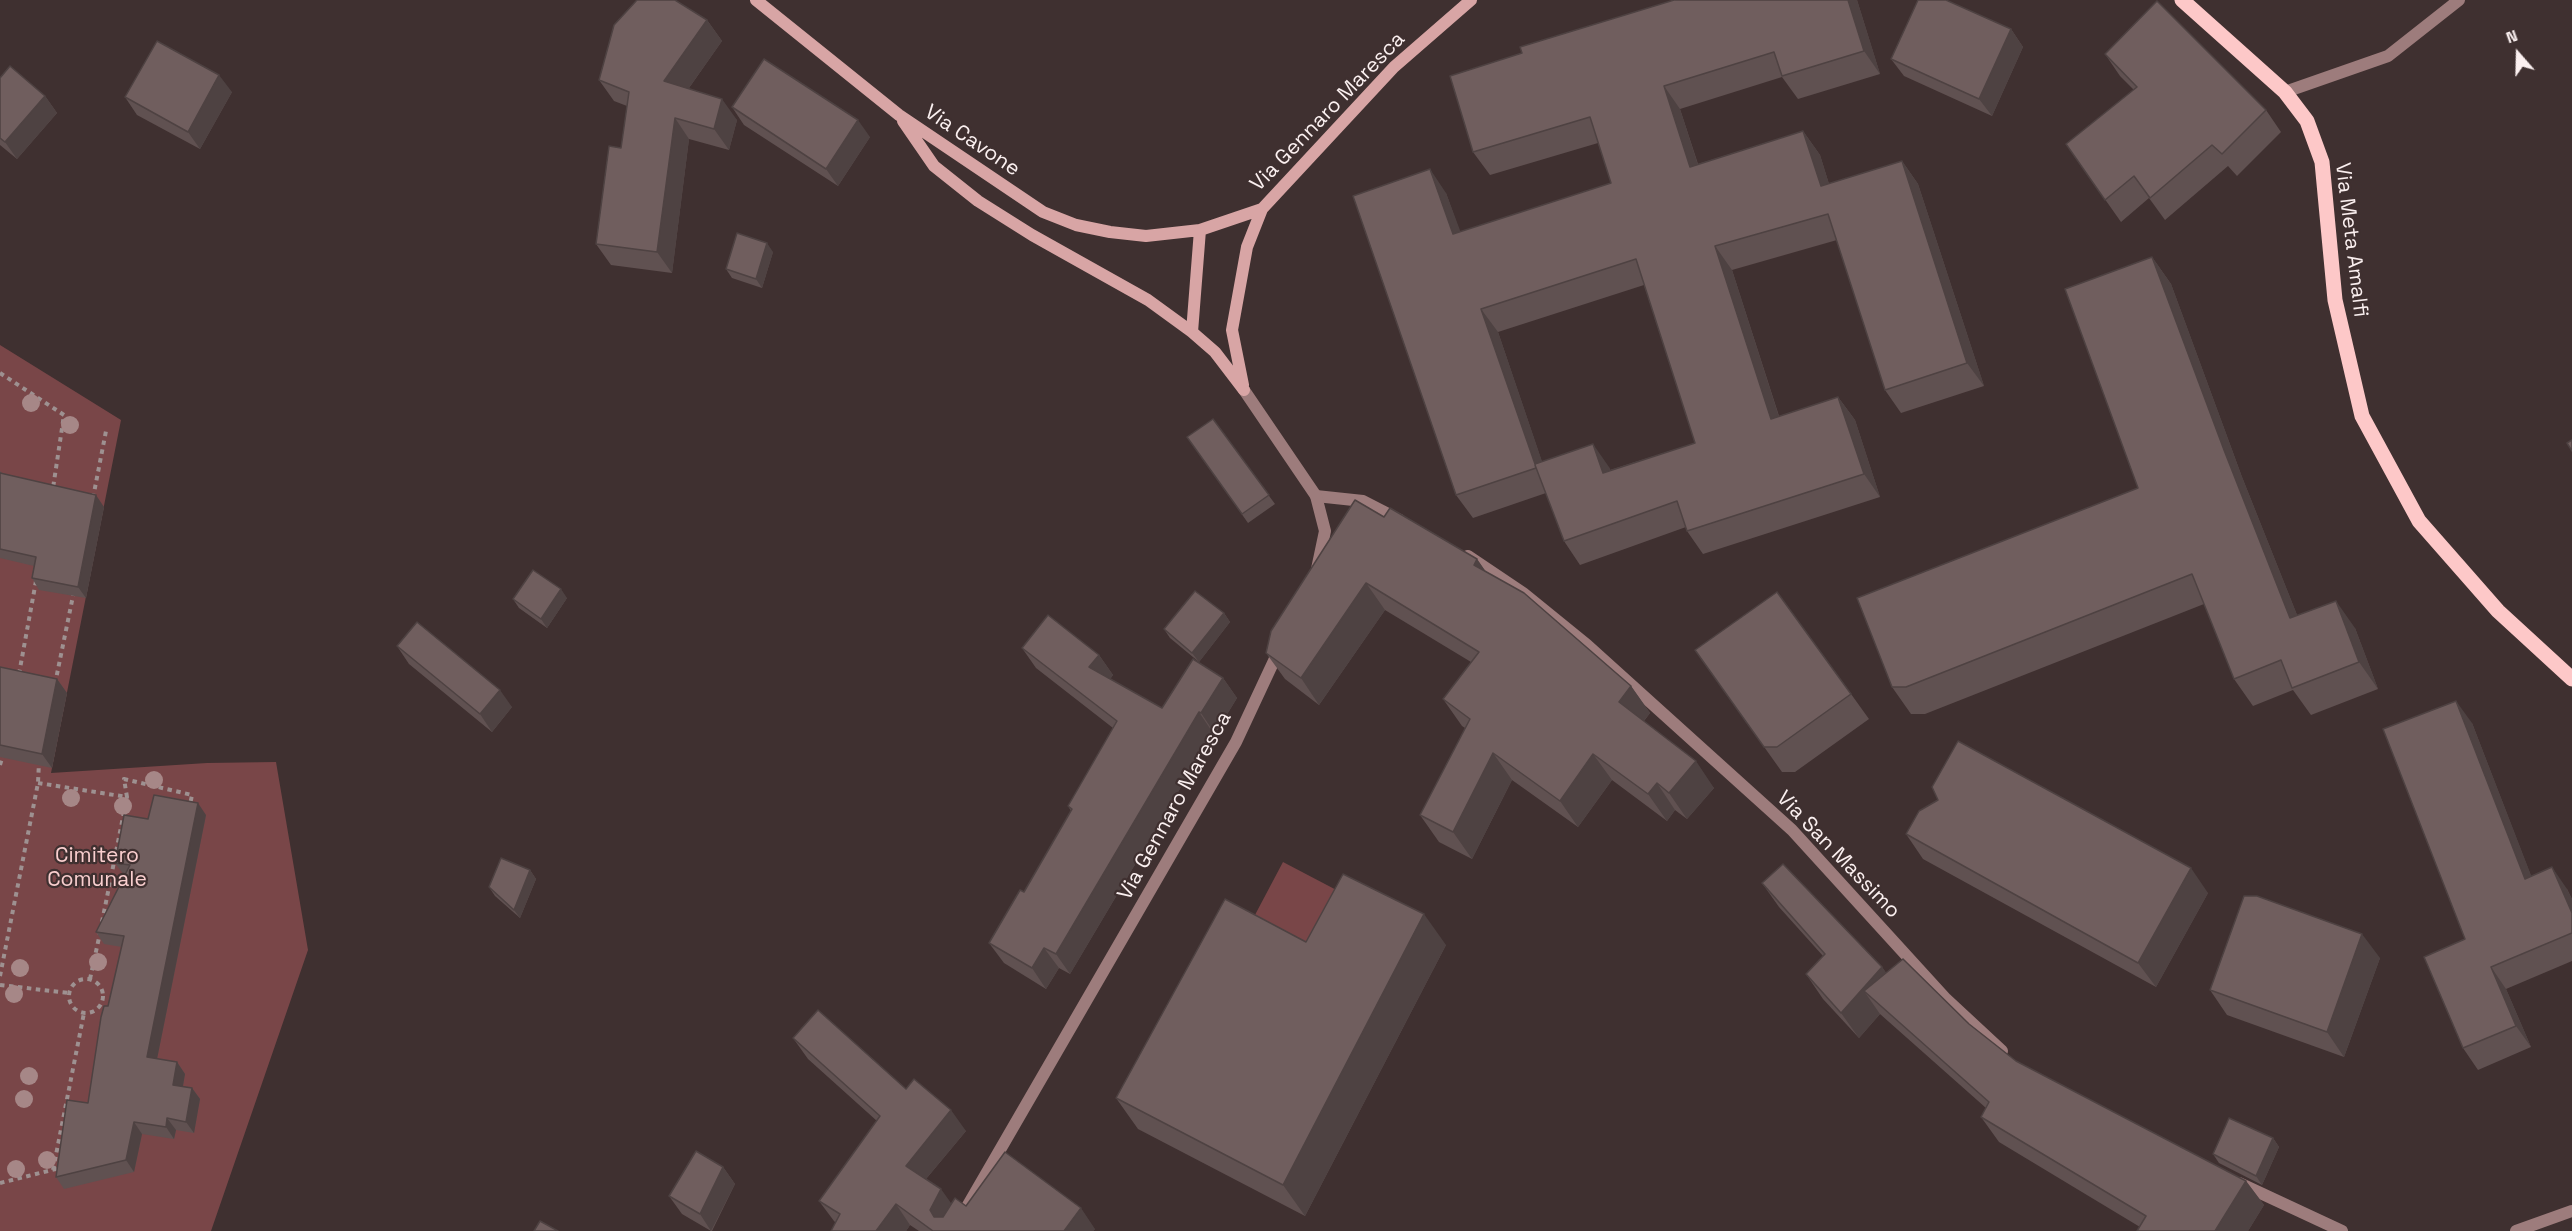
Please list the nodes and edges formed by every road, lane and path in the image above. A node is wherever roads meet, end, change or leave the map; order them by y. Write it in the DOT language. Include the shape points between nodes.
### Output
graph roads {
  1 [pos="756,0"];
  2 [pos="1471,0"];
  3 [pos="2182,0"];
  4 [pos="2459,0"];
  5 [pos="2285,92"];
  6 [pos="898,115"];
  7 [pos="1262,209"];
  8 [pos="1200,230"];
  9 [pos="1192,332"];
  10 [pos="0,373"];
  11 [pos="1244,390"];
  12 [pos="106,431"];
  13 [pos="1316,496"];
  14 [pos="51,497"];
  15 [pos="92,500"];
  16 [pos="1412,526"];
  17 [pos="1460,551"];
  18 [pos="37,577"];
  19 [pos="76,580"];
  20 [pos="1310,583"];
  21 [pos="1286,636"];
  22 [pos="18,679"];
  23 [pos="2572,679"];
  24 [pos="53,695"];
  25 [pos="6,747"];
  26 [pos="41,752"];
  27 [pos="0,765"];
  28 [pos="38,783"];
  29 [pos="127,797"];
  30 [pos="190,806"];
  31 [pos="0,976"];
  32 [pos="90,979"];
  33 [pos="0,985"];
  34 [pos="69,993"];
  35 [pos="84,1013"];
  36 [pos="2010,1057"];
  37 [pos="64,1167"];
  38 [pos="53,1170"];
  39 [pos="2232,1180"];
  40 [pos="0,1183"];
  41 [pos="2572,1211"];
  42 [pos="953,1231"];
  43 [pos="2342,1231"];
  44 [pos="2516,1231"];
  1 -- 6 [label="main road, Via Cavone"];
  2 -- 7 [label="main road, Via Gennaro Maresca" via="1395,68"];
  3 -- 5 [label="main road, Via Meta Amalfi"];
  4 -- 5 [label="street" via="2388,56"];
  5 -- 23 [label="main road, Via Meta Amalfi" via="2307,121 2322,162 2335,300 2362,416 2419,520 2498,611"];
  6 -- 8 [label="main road, Via Cavone" via="1043,212 1076,225 1146,236"];
  6 -- 9 [label="main road" via="933,166 978,201 1148,300"];
  7 -- 8 [label="main road, Via Gennaro Maresca"];
  7 -- 11 [label="main road" via="1247,247 1232,330"];
  8 -- 9 [label="main road"];
  9 -- 11 [label="main road" via="1215,352"];
  10 -- 14 [label="path" via="64,415"];
  11 -- 13 [label="street"];
  12 -- 15 [label="path"];
  13 -- 16 [label="street" via="1363,501"];
  13 -- 20 [label="street" via="1325,531 1320,562"];
  17 -- 36 [label="street, Via San Massimo" via="1523,593 1587,645 1792,830 1946,999"];
  18 -- 22 [label="path"];
  19 -- 24 [label="path"];
  21 -- 42 [label="street, Via Gennaro Maresca" via="1236,742"];
  25 -- 27 [label="path"];
  26 -- 28 [label="path"];
  28 -- 29 [label="path"];
  28 -- 31 [label="path"];
  29 -- 30 [label="path" via="124,779 192,795"];
  29 -- 32 [label="path"];
  32 -- 34 [label="path" via="77,981"];
  32 -- 35 [label="path" via="100,986 103,998 96,1009"];
  33 -- 34 [label="path"];
  34 -- 35 [label="path" via="70,1002"];
  35 -- 38 [label="path"];
  37 -- 38 [label="path"];
  38 -- 40 [label="path"];
  39 -- 43 [label="street"];
  41 -- 44 [label="street"];
}
